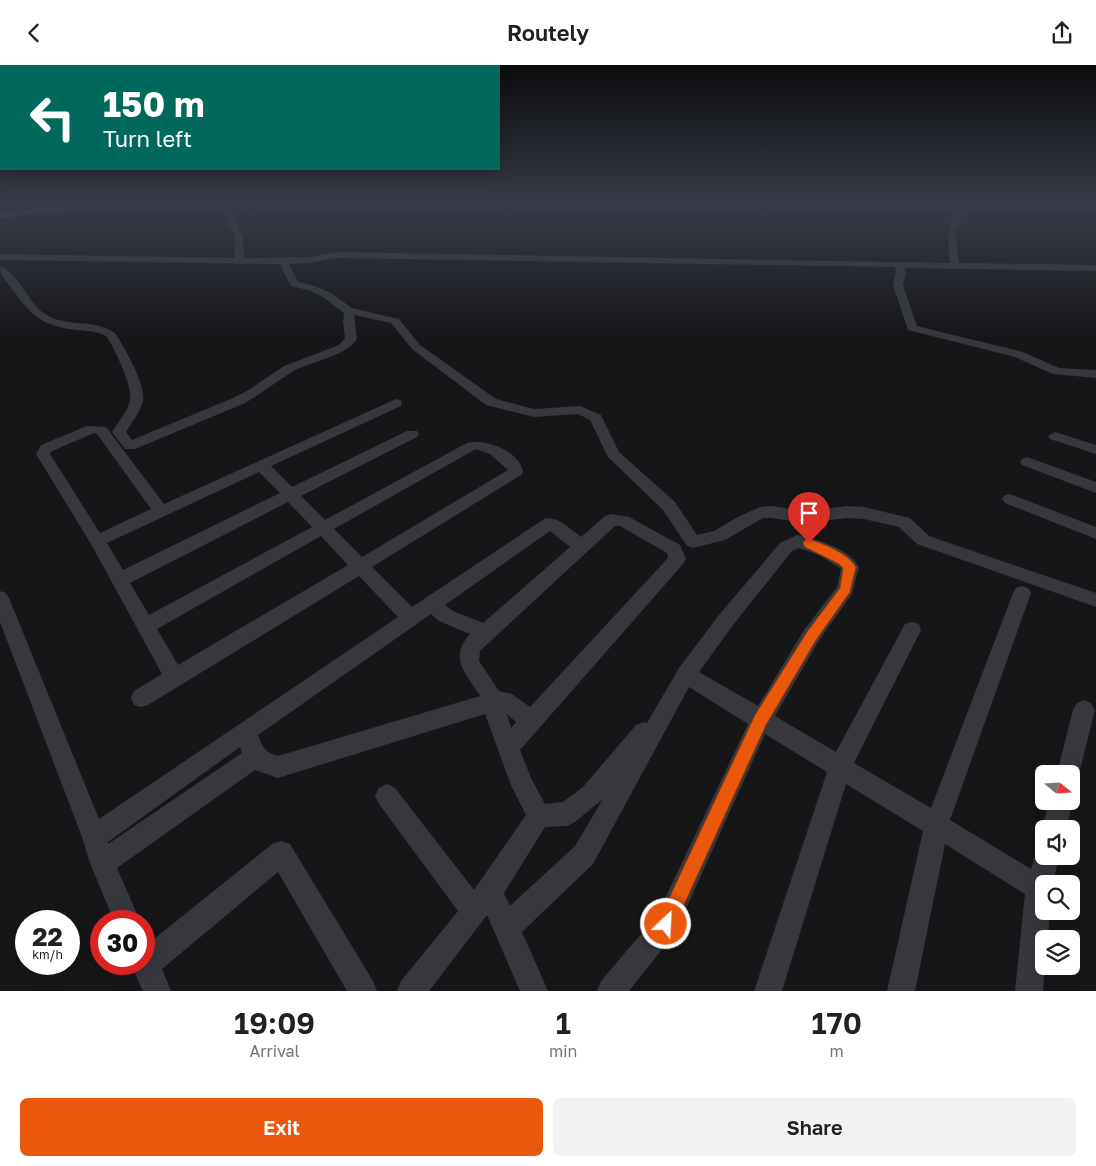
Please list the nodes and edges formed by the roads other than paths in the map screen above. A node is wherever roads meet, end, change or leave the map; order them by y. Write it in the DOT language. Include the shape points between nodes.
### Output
graph roads {
  1 [pos="239,250"];
  2 [pos="953,250"];
  3 [pos="0,257"];
  4 [pos="239,259"];
  5 [pos="284,261"];
  6 [pos="899,265"];
  7 [pos="955,266"];
  8 [pos="1096,268"];
  9 [pos="0,269"];
  10 [pos="349,311"];
  11 [pos="1096,374"];
  12 [pos="396,403"];
  13 [pos="412,434"];
  14 [pos="1055,436"];
  15 [pos="1096,451"];
  16 [pos="1027,462"];
  17 [pos="262,466"];
  18 [pos="1096,488"];
  19 [pos="291,494"];
  20 [pos="1010,499"];
  21 [pos="161,511"];
  22 [pos="324,528"];
  23 [pos="1096,533"];
  24 [pos="97,541"];
  25 [pos="581,546"];
  26 [pos="362,567"];
  27 [pos="119,580"];
  28 [pos="1022,593"];
  29 [pos="0,598"];
  30 [pos="1096,600"];
  31 [pos="431,604"];
  32 [pos="411,618"];
  33 [pos="145,626"];
  34 [pos="912,630"];
  35 [pos="485,633"];
  36 [pos="686,674"];
  37 [pos="175,678"];
  38 [pos="142,698"];
  39 [pos="492,701"];
  40 [pos="670,701"];
  41 [pos="1084,710"];
  42 [pos="761,720"];
  43 [pos="532,721"];
  44 [pos="246,731"];
  45 [pos="508,747"];
  46 [pos="255,757"];
  47 [pos="1070,765"];
  48 [pos="840,767"];
  49 [pos="388,797"];
  50 [pos="539,816"];
  51 [pos="937,823"];
  52 [pos="94,837"];
  53 [pos="102,863"];
  54 [pos="1035,885"];
  55 [pos="482,901"];
  56 [pos="122,910"];
  57 [pos="1037,920"];
  58 [pos="506,928"];
  59 [pos="155,954"];
  60 [pos="150,975"];
  61 [pos="157,991"];
  62 [pos="364,991"];
  63 [pos="411,991"];
  64 [pos="534,991"];
  65 [pos="610,991"];
  66 [pos="768,991"];
  67 [pos="901,991"];
  68 [pos="1029,991"];
  1 -- 4 [label="street"];
  2 -- 7 [label="street"];
  3 -- 4 [label="street"];
  4 -- 5 [label="street"];
  5 -- 6 [label="street" via="336,255"];
  5 -- 10 [label="street" via="294,284 327,295"];
  6 -- 7 [label="street"];
  6 -- 11 [label="street" via="898,285 912,328 1020,354 1058,371"];
  7 -- 8 [label="street"];
  9 -- 10 [label="street" via="8,275 10,287 38,314 53,323 110,334 137,396 134,409 119,432 130,446 238,401 288,369 343,347 351,339"];
  10 -- 30 [label="street" via="395,321 416,347 491,402 534,413 580,410 596,418 613,455 669,506 693,542 720,537 760,513 806,517 864,513 904,522 923,540"];
  12 -- 17 [label="street"];
  13 -- 19 [label="street"];
  14 -- 15 [label="street"];
  16 -- 18 [label="street"];
  17 -- 19 [label="street"];
  17 -- 21 [label="street"];
  19 -- 22 [label="street"];
  19 -- 27 [label="street"];
  20 -- 23 [label="street"];
  21 -- 24 [label="street"];
  21 -- 24 [label="street" via="101,430 92,429 46,448 43,454"];
  22 -- 26 [label="street"];
  22 -- 26 [label="street" via="477,444 487,446 515,466 513,474"];
  22 -- 33 [label="street"];
  24 -- 27 [label="street"];
  25 -- 31 [label="street" via="550,523"];
  25 -- 35 [label="street"];
  25 -- 43 [label="street" via="611,520 623,521 674,549 676,559"];
  26 -- 32 [label="street"];
  26 -- 37 [label="street"];
  27 -- 33 [label="street"];
  28 -- 51 [label="street"];
  29 -- 52 [label="street"];
  31 -- 32 [label="street"];
  31 -- 35 [label="street" via="446,616"];
  32 -- 44 [label="street"];
  33 -- 37 [label="street"];
  34 -- 48 [label="street"];
  35 -- 39 [label="street" via="469,650 468,661"];
  36 -- 40 [label="street"];
  36 -- 42 [label="street"];
  36 -- 42 [label="street" via="786,547 797,541 809,543 844,560 850,567 846,589 811,636"];
  37 -- 38 [label="street"];
  39 -- 43 [label="street" via="505,701"];
  39 -- 45 [label="street"];
  39 -- 46 [label="street" via="278,767 263,764"];
  40 -- 50 [label="street" via="591,795 567,814"];
  40 -- 58 [label="street" via="584,855"];
  41 -- 47 [label="street"];
  42 -- 48 [label="street"];
  42 -- 65 [label="street" via="666,924"];
  43 -- 45 [label="street"];
  44 -- 46 [label="street"];
  44 -- 52 [label="street"];
  45 -- 50 [label="street" via="522,785"];
  46 -- 53 [label="street"];
  48 -- 51 [label="street"];
  48 -- 66 [label="street"];
  49 -- 55 [label="street"];
  50 -- 55 [label="street"];
  51 -- 54 [label="street"];
  51 -- 67 [label="street"];
  52 -- 53 [label="street"];
  53 -- 56 [label="street"];
  55 -- 58 [label="street"];
  55 -- 63 [label="street"];
  57 -- 68 [label="street"];
  58 -- 64 [label="street"];
  59 -- 62 [label="street" via="281,853"];
  60 -- 61 [label="street"];
}
